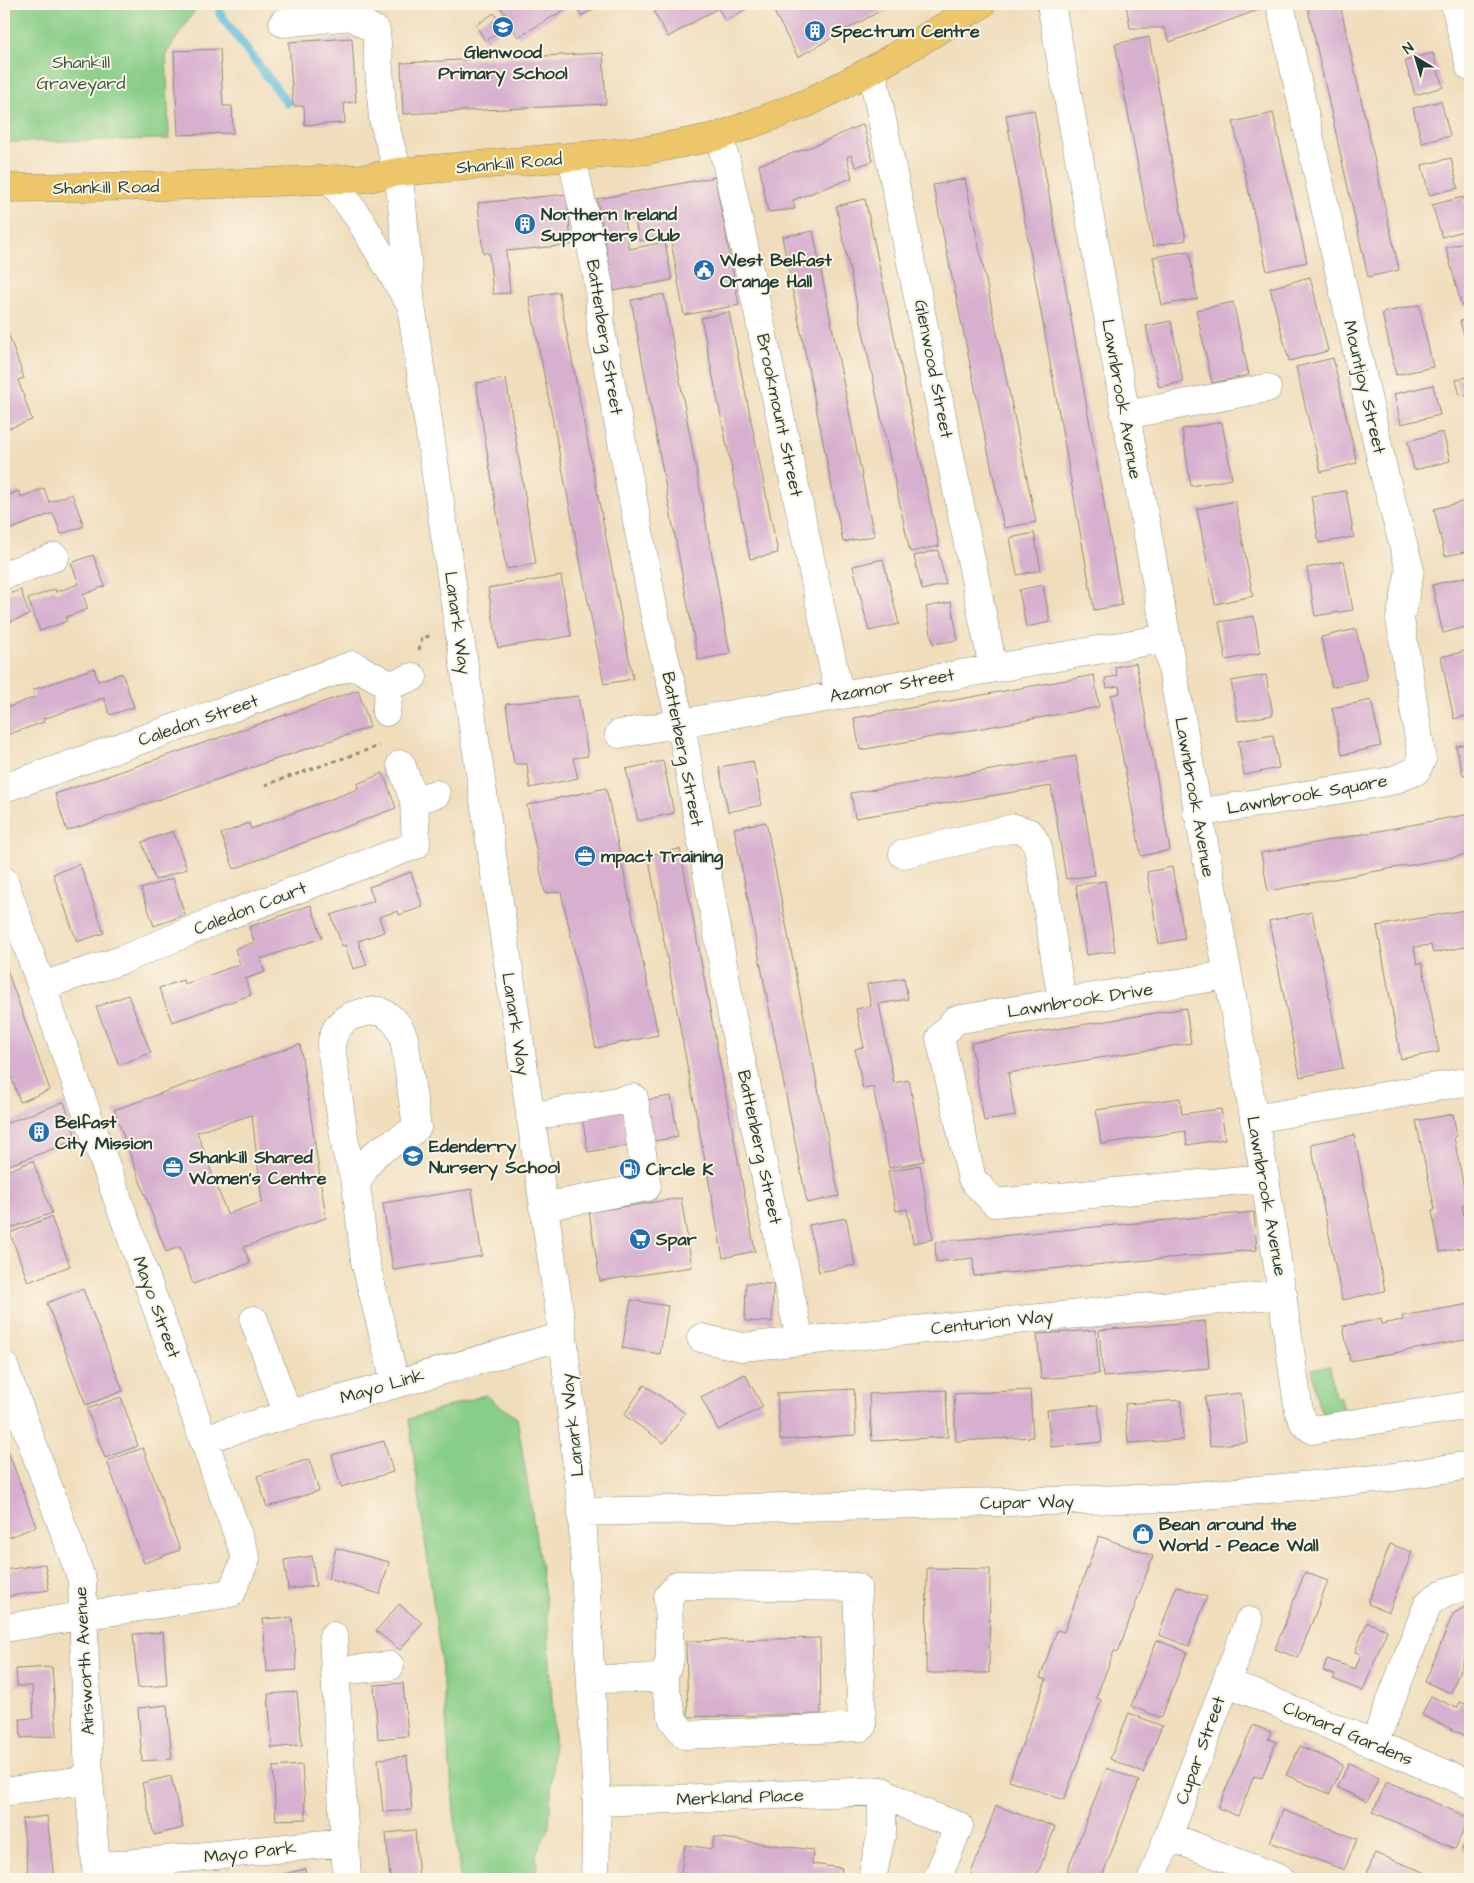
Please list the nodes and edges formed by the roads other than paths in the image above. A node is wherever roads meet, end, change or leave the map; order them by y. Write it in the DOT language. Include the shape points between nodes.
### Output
graph roads {
  1 [pos="982,4"];
  2 [pos="1051,4"];
  3 [pos="1280,4"];
  4 [pos="1455,4"];
  5 [pos="283,23"];
  6 [pos="1470,67"];
  7 [pos="872,70"];
  8 [pos="719,136"];
  9 [pos="572,157"];
  10 [pos="398,172"];
  11 [pos="331,179"];
  12 [pos="4,188"];
  13 [pos="411,305"];
  14 [pos="1267,388"];
  15 [pos="1125,414"];
  16 [pos="55,557"];
  17 [pos="4,575"];
  18 [pos="1166,638"];
  19 [pos="993,668"];
  20 [pos="839,694"];
  21 [pos="386,712"];
  22 [pos="681,724"];
  23 [pos="619,734"];
  24 [pos="401,764"];
  25 [pos="1416,771"];
  26 [pos="4,788"];
  27 [pos="1197,813"];
  28 [pos="903,854"];
  29 [pos="4,881"];
  30 [pos="1227,975"];
  31 [pos="41,986"];
  32 [pos="1062,1002"];
  33 [pos="1470,1081"];
  34 [pos="530,1116"];
  35 [pos="1254,1119"];
  36 [pos="346,1150"];
  37 [pos="379,1151"];
  38 [pos="1265,1178"];
  39 [pos="356,1184"];
  40 [pos="543,1207"];
  41 [pos="1283,1294"];
  42 [pos="254,1320"];
  43 [pos="562,1336"];
  44 [pos="701,1338"];
  45 [pos="800,1341"];
  46 [pos="4,1366"];
  47 [pos="395,1382"];
  48 [pos="1470,1405"];
  49 [pos="288,1415"];
  50 [pos="203,1439"];
  51 [pos="1470,1465"];
  52 [pos="582,1512"];
  53 [pos="1470,1586"];
  54 [pos="84,1614"];
  55 [pos="1249,1621"];
  56 [pos="4,1628"];
  57 [pos="334,1636"];
  58 [pos="390,1666"];
  59 [pos="336,1671"];
  60 [pos="663,1678"];
  61 [pos="591,1679"];
  62 [pos="1226,1682"];
  63 [pos="1374,1744"];
  64 [pos="89,1779"];
  65 [pos="1470,1784"];
  66 [pos="882,1791"];
  67 [pos="4,1792"];
  68 [pos="597,1802"];
  69 [pos="1168,1836"];
  70 [pos="344,1842"];
  71 [pos="96,1873"];
  72 [pos="348,1879"];
  73 [pos="595,1879"];
  74 [pos="872,1879"];
  75 [pos="937,1879"];
  76 [pos="1152,1879"];
  77 [pos="1280,1879"];
  1 -- 7 [label="main road, Shankill Road"];
  2 -- 15 [label="street, Lawnbrook Avenue"];
  3 -- 25 [label="street, Mountjoy Street" via="1384,473 1410,570 1400,619 1422,759"];
  4 -- 6 [label="street"];
  5 -- 10 [label="street, Lanark Way" via="351,16 376,31 383,118"];
  7 -- 8 [label="main road, Shankill Road" via="805,104"];
  7 -- 19 [label="street, Glenwood Street"];
  8 -- 9 [label="main road, Shankill Road" via="648,150"];
  8 -- 20 [label="street, Brookmount Street"];
  9 -- 10 [label="main road, Shankill Road"];
  9 -- 22 [label="street, Battenberg Street" via="599,285 601,331 657,627"];
  10 -- 11 [label="main road, Shankill Road" via="367,178"];
  10 -- 13 [label="street, Lanark Way"];
  11 -- 12 [label="main road, Shankill Road" via="172,186"];
  11 -- 13 [label="street" via="360,220"];
  13 -- 34 [label="street, Lanark Way"];
  14 -- 15 [label="street"];
  15 -- 18 [label="street, Lawnbrook Avenue"];
  16 -- 17 [label="street"];
  18 -- 19 [label="street, Azamor Street"];
  18 -- 27 [label="street, Lawnbrook Avenue"];
  19 -- 20 [label="street, Azamor Street"];
  20 -- 22 [label="street, Azamor Street"];
  21 -- 26 [label="street, Caledon Street" via="401,681 353,665"];
  22 -- 23 [label="street, Azamor Street"];
  22 -- 45 [label="street, Battenberg Street" via="732,1016"];
  24 -- 31 [label="street, Caledon Court" via="425,797 416,845 221,918 122,960"];
  25 -- 27 [label="street, Lawnbrook Square" via="1391,781"];
  27 -- 30 [label="street, Lawnbrook Avenue"];
  28 -- 32 [label="street" via="1015,828 1030,833 1038,847"];
  29 -- 31 [label="street, Mayo Street"];
  30 -- 32 [label="street, Lawnbrook Drive"];
  30 -- 35 [label="street, Lawnbrook Avenue"];
  31 -- 50 [label="street, Mayo Street"];
  32 -- 38 [label="street, Lawnbrook Drive" via="955,1020 940,1038 972,1179 996,1202"];
  33 -- 35 [label="street"];
  34 -- 40 [label="street, Lanark Way"];
  34 -- 40 [label="street" via="634,1098 647,1187"];
  35 -- 38 [label="street, Lawnbrook Avenue"];
  36 -- 37 [label="street"];
  36 -- 37 [label="street" via="331,1049 333,1033 348,1017 379,1011 390,1016 404,1038 416,1127 407,1137"];
  36 -- 39 [label="street"];
  37 -- 39 [label="street" via="368,1162"];
  38 -- 41 [label="street, Lawnbrook Avenue"];
  39 -- 47 [label="street" via="365,1260"];
  40 -- 43 [label="street, Lanark Way"];
  41 -- 45 [label="street, Centurion Way"];
  41 -- 48 [label="street, Lawnbrook Avenue" via="1299,1412 1304,1423 1313,1430"];
  42 -- 49 [label="street"];
  43 -- 47 [label="street, Mayo Link"];
  43 -- 52 [label="street, Lanark Way"];
  44 -- 45 [label="street, Centurion Way" via="742,1347"];
  46 -- 54 [label="street, Ainsworth Avenue" via="82,1580"];
  47 -- 49 [label="street, Mayo Link"];
  49 -- 50 [label="street, Mayo Link"];
  50 -- 54 [label="street, Mayo Street" via="246,1558 231,1593"];
  51 -- 52 [label="street, Cupar Way" via="1387,1478 1172,1498"];
  52 -- 61 [label="street, Lanark Way"];
  53 -- 63 [label="street" via="1450,1590 1428,1604"];
  54 -- 56 [label="street"];
  54 -- 64 [label="street, Ainsworth Avenue"];
  55 -- 62 [label="street, Cupar Street"];
  57 -- 59 [label="street"];
  58 -- 59 [label="street"];
  59 -- 70 [label="street"];
  60 -- 60 [label="street" via="670,1659 668,1597 678,1585 857,1587 862,1727 685,1735 673,1720"];
  60 -- 61 [label="street"];
  61 -- 68 [label="street, Lanark Way"];
  62 -- 63 [label="street, Clonard Gardens"];
  62 -- 69 [label="street, Cupar Street"];
  63 -- 65 [label="street, Clonard Gardens"];
  64 -- 67 [label="street"];
  64 -- 71 [label="street, Ainsworth Avenue"];
  66 -- 68 [label="street, Merkland Place"];
  66 -- 74 [label="street" via="882,1832"];
  66 -- 75 [label="street" via="916,1810 959,1826"];
  68 -- 73 [label="street, Lanark Way"];
  69 -- 76 [label="street, Cupar Street"];
  69 -- 77 [label="street"];
  70 -- 71 [label="street, Mayo Park"];
  70 -- 72 [label="street"];
}
